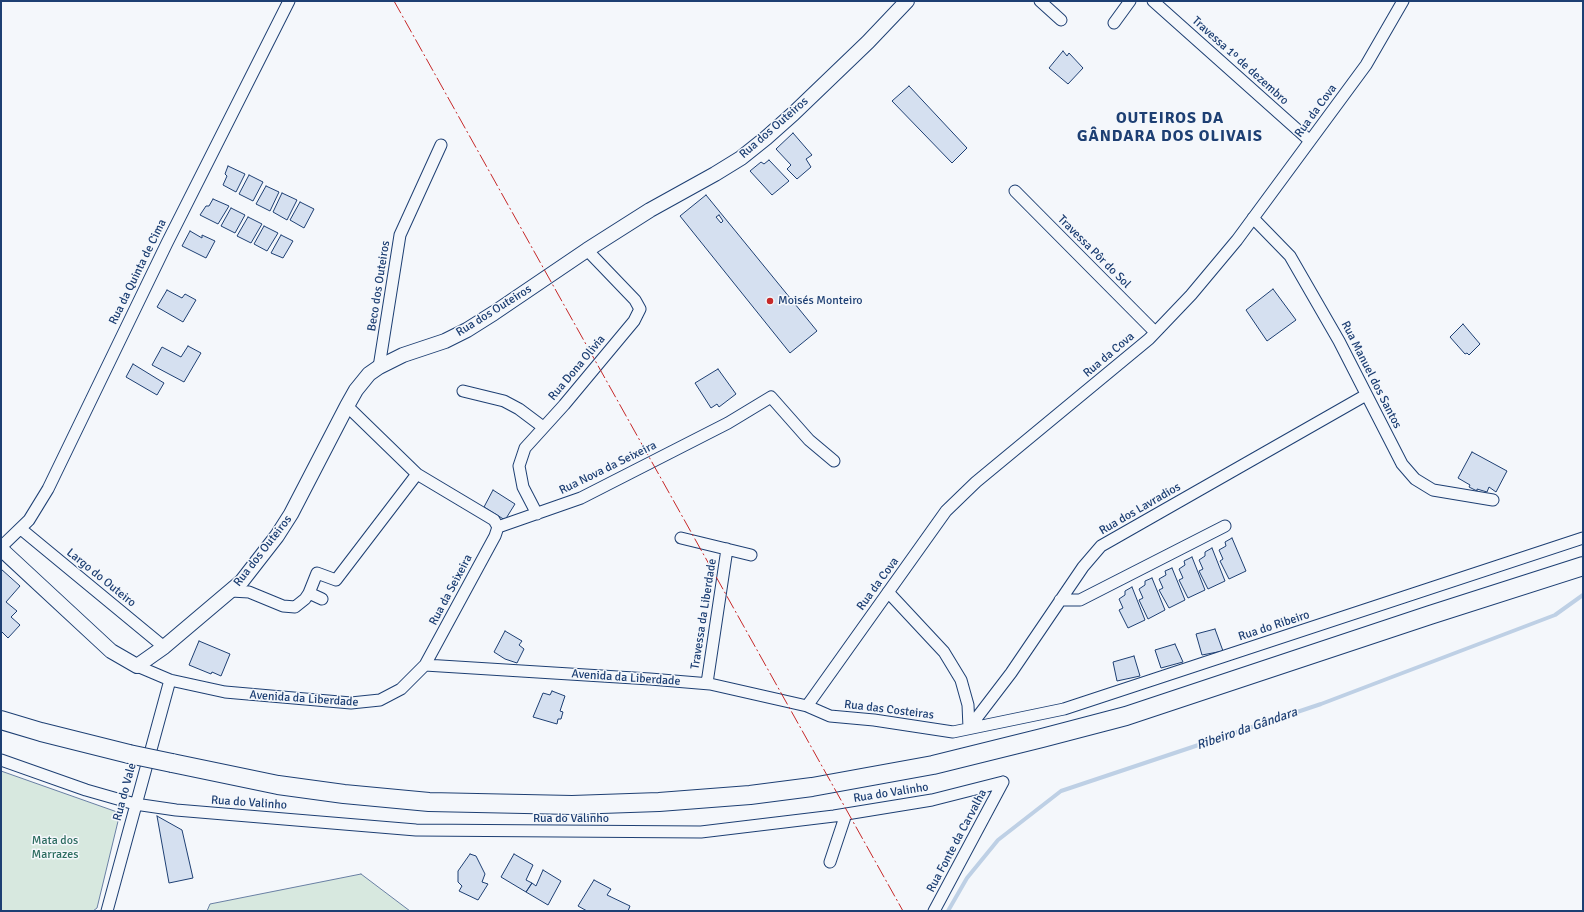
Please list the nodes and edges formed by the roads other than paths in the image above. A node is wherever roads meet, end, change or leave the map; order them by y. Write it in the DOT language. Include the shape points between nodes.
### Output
graph roads {
  1 [pos="289,1"];
  2 [pos="907,1"];
  3 [pos="1040,1"];
  4 [pos="1130,1"];
  5 [pos="1153,1"];
  6 [pos="1403,1"];
  7 [pos="1061,20"];
  8 [pos="1114,23"];
  9 [pos="1310,141"];
  10 [pos="442,145"];
  11 [pos="1014,190"];
  12 [pos="1253,218"];
  13 [pos="587,250"];
  14 [pos="1155,332"];
  15 [pos="379,367"];
  16 [pos="463,391"];
  17 [pos="1366,395"];
  18 [pos="347,406"];
  19 [pos="543,427"];
  20 [pos="834,461"];
  21 [pos="417,474"];
  22 [pos="1493,500"];
  23 [pos="537,514"];
  24 [pos="1225,526"];
  25 [pos="498,527"];
  26 [pos="21,529"];
  27 [pos="681,538"];
  28 [pos="1583,538"];
  29 [pos="1,548"];
  30 [pos="727,549"];
  31 [pos="750,555"];
  32 [pos="1583,566"];
  33 [pos="231,591"];
  34 [pos="888,592"];
  35 [pos="309,593"];
  36 [pos="322,599"];
  37 [pos="1060,600"];
  38 [pos="164,647"];
  39 [pos="425,665"];
  40 [pos="137,666"];
  41 [pos="170,680"];
  42 [pos="707,684"];
  43 [pos="807,706"];
  44 [pos="1,720"];
  45 [pos="969,728"];
  46 [pos="1,760"];
  47 [pos="1003,782"];
  48 [pos="135,804"];
  49 [pos="846,814"];
  50 [pos="830,862"];
  51 [pos="107,911"];
  52 [pos="934,911"];
  1 -- 26 [label="street, Rua da Quinta de Cima" via="40,504"];
  2 -- 13 [label="street, Rua dos Outeiros" via="868,42 754,149"];
  3 -- 7 [label="street"];
  4 -- 8 [label="street"];
  5 -- 9 [label="street, Travessa 1º de dezembro"];
  6 -- 9 [label="street, Rua da Cova" via="1366,65"];
  9 -- 12 [label="street, Rua da Cova"];
  10 -- 15 [label="street, Beco dos Outeiros" via="400,235"];
  11 -- 14 [label="street, Travessa Pôr do Sol"];
  12 -- 14 [label="street, Rua da Cova" via="1191,295"];
  12 -- 17 [label="street, Rua Manuel dos Santos" via="1290,256 1339,341"];
  13 -- 15 [label="street, Rua dos Outeiros" via="467,330"];
  13 -- 19 [label="street, Rua Dona Olivia" via="638,304 639,314"];
  14 -- 34 [label="street, Rua da Cova" via="976,482 946,511"];
  15 -- 18 [label="street, Rua dos Outeiros" via="363,380"];
  16 -- 19 [label="street" via="504,401"];
  17 -- 22 [label="street, Rua Manuel dos Santos" via="1402,464 1415,479 1433,490"];
  17 -- 37 [label="street, Rua dos Lavradios" via="1102,546 1083,567"];
  18 -- 21 [label="street"];
  18 -- 33 [label="street, Rua dos Outeiros" via="292,514 264,554"];
  19 -- 23 [label="street, Rua Dona Olivia" via="525,448 519,466 523,487"];
  20 -- 23 [label="street, Rua Nova da Seixeira" via="809,440 771,397 728,423 581,498"];
  21 -- 25 [label="street" via="494,520"];
  21 -- 35 [label="street" via="336,580 317,573"];
  23 -- 25 [label="street, Rua Nova da Seixeira"];
  24 -- 37 [label="street" via="1080,600"];
  25 -- 39 [label="street, Rua da Seixeira"];
  26 -- 29 [label="street, Rua da Quinta de Cima"];
  26 -- 38 [label="street, Largo do Outeiro"];
  27 -- 30 [label="street, Travessa da Liberdade"];
  28 -- 45 [label="street, Rua do Ribeiro" via="1064,709"];
  29 -- 40 [label="street, Avenida da Liberdade" via="111,651"];
  30 -- 31 [label="street, Travessa da Liberdade"];
  30 -- 42 [label="street, Travessa da Liberdade"];
  32 -- 44 [label="main road, bridge" via="1126,716 933,765 766,793 659,802 580,805 429,802 344,794 278,785 129,754"];
  33 -- 35 [label="street" via="249,592 283,606 295,607"];
  33 -- 38 [label="street, Rua dos Outeiros"];
  34 -- 43 [label="street, Rua da Cova"];
  34 -- 45 [label="street" via="944,652 961,680 968,705"];
  35 -- 36 [label="street"];
  37 -- 45 [label="street, Rua dos Lavradios" via="1011,673"];
  38 -- 40 [label="street, Rua dos Outeiros"];
  39 -- 41 [label="street, Avenida da Liberdade" via="394,694 380,700 360,703 225,692"];
  39 -- 42 [label="street, Avenida da Liberdade"];
  40 -- 41 [label="street, Avenida da Liberdade"];
  41 -- 48 [label="street, Rua do Vale"];
  42 -- 43 [label="street, Avenida da Liberdade"];
  43 -- 45 [label="street, Rua das Costeiras" via="830,716 953,732"];
  46 -- 48 [label="street, Rua do Valinho"];
  47 -- 49 [label="street, Rua do Valinho" via="932,800"];
  47 -- 52 [label="street, Rua Fonte da Carvalha"];
  48 -- 49 [label="street, Rua do Valinho" via="176,810 416,830 701,832"];
  48 -- 51 [label="street, Rua do Vale"];
  49 -- 50 [label="street"];
}
